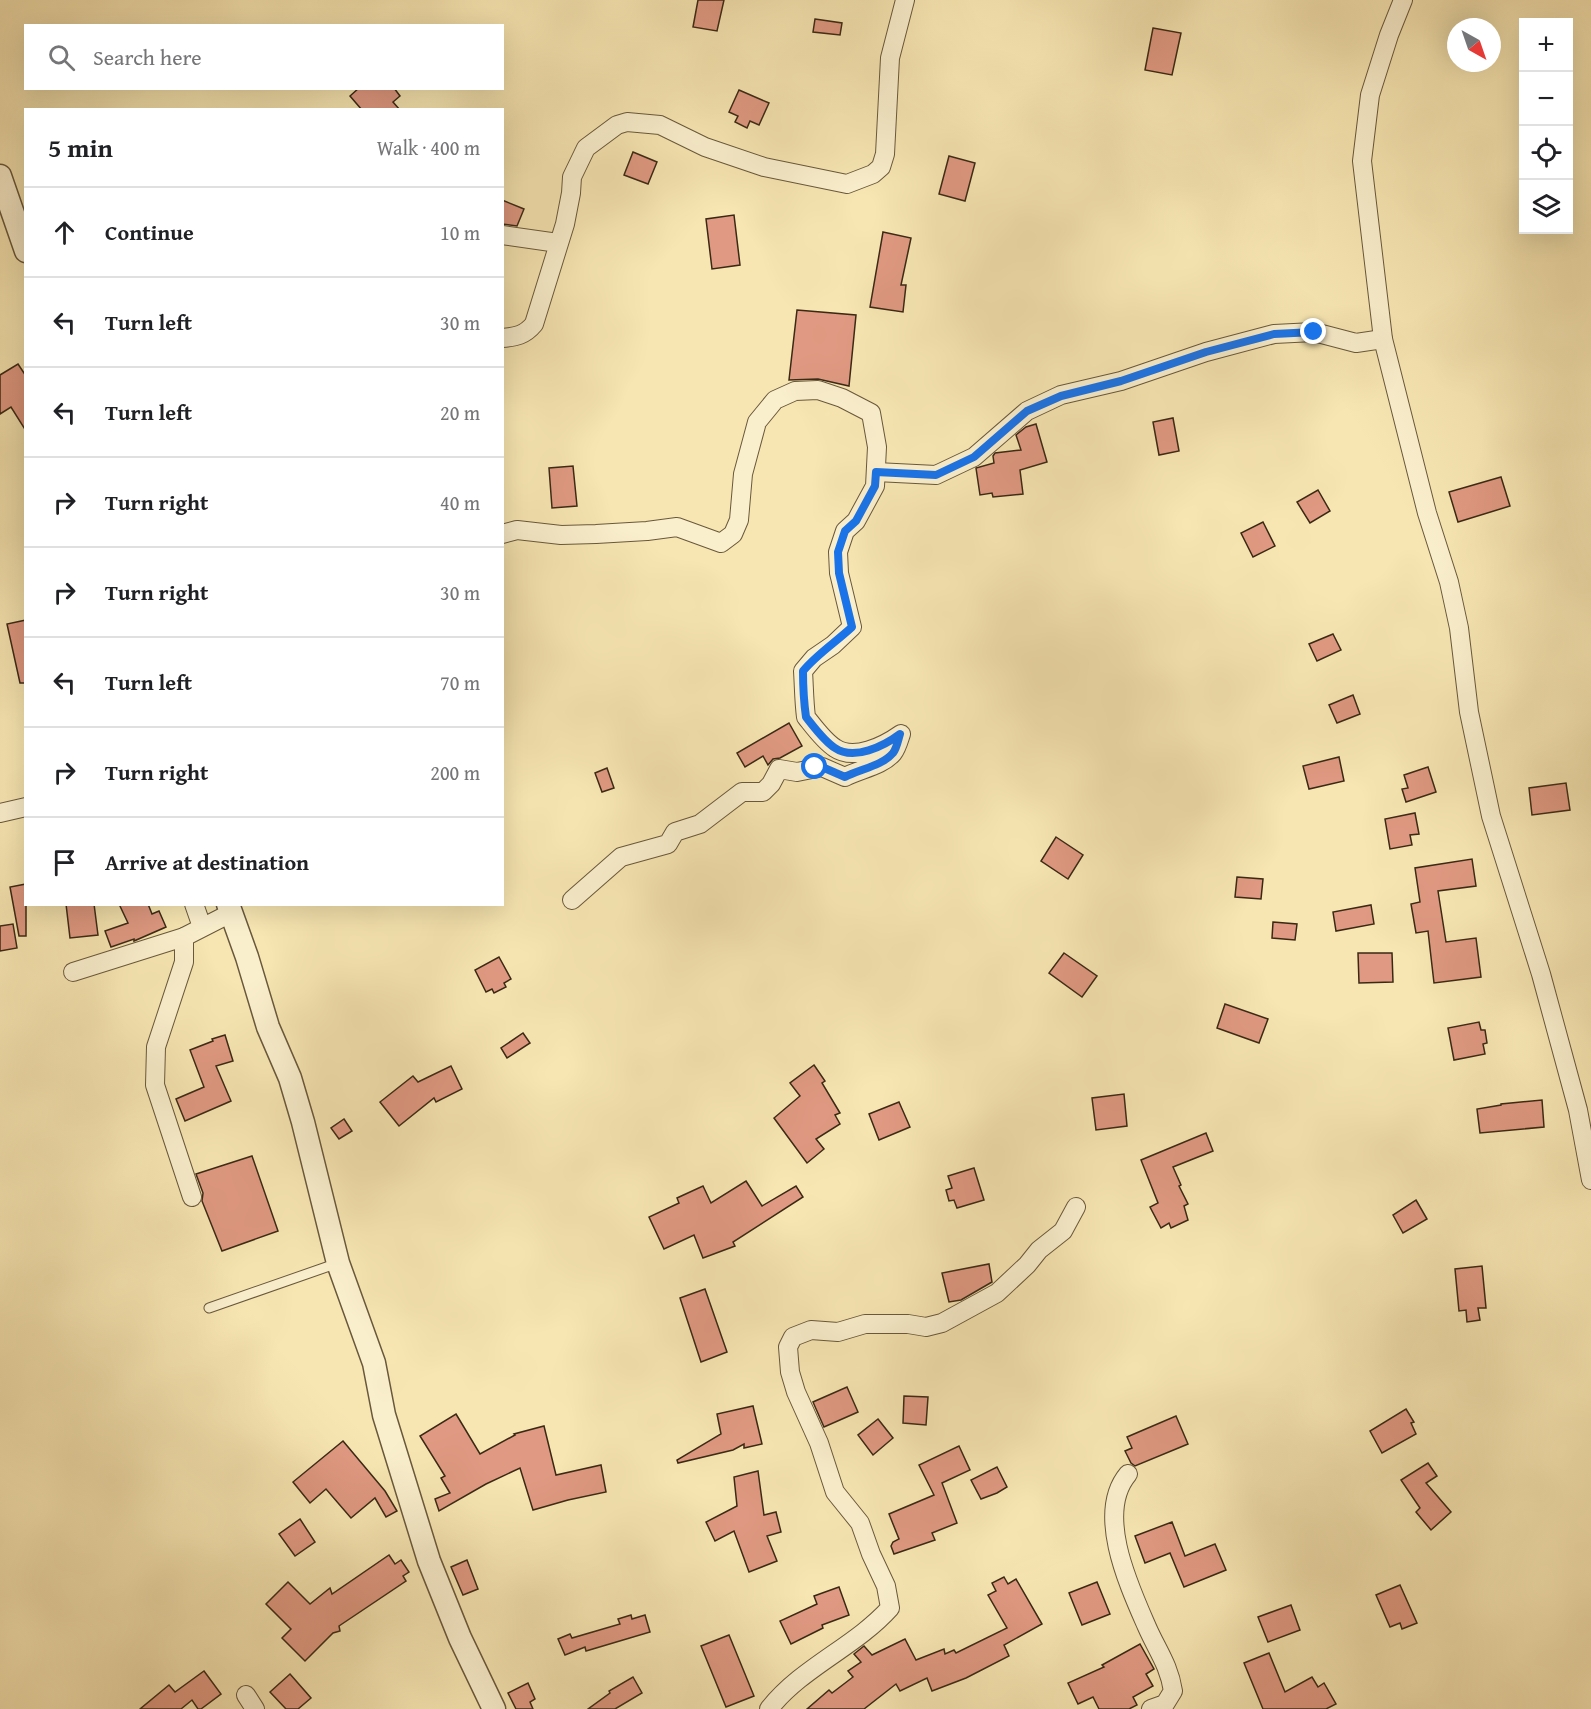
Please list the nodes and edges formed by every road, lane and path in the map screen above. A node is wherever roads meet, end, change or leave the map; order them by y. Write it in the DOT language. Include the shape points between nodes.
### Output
graph roads {
  1 [pos="905,0"];
  2 [pos="1403,0"];
  3 [pos="0,176"];
  4 [pos="20,220"];
  5 [pos="504,236"];
  6 [pos="24,241"];
  7 [pos="558,243"];
  8 [pos="504,338"];
  9 [pos="1383,339"];
  10 [pos="876,472"];
  11 [pos="504,533"];
  12 [pos="24,807"];
  13 [pos="0,813"];
  14 [pos="572,900"];
  15 [pos="195,906"];
  16 [pos="229,909"];
  17 [pos="202,927"];
  18 [pos="184,937"];
  19 [pos="73,972"];
  20 [pos="1591,1180"];
  21 [pos="192,1197"];
  22 [pos="1076,1207"];
  23 [pos="338,1263"];
  24 [pos="209,1308"];
  25 [pos="1128,1473"];
  26 [pos="494,1709"];
  27 [pos="770,1709"];
  28 [pos="1151,1709"];
  1 -- 7 [label="street" via="890,58 885,154 881,167 873,174 847,184 764,167 705,147 660,125 627,122 586,148 572,177"];
  2 -- 9 [label="street" via="1370,96 1362,161"];
  3 -- 4 [label="street"];
  4 -- 6 [label="street"];
  5 -- 7 [label="street"];
  7 -- 8 [label="street" via="534,324 518,337"];
  9 -- 10 [label="street" via="1356,343 1314,332 1274,334 1061,396 1027,411 974,457 936,475"];
  9 -- 20 [label="street" via="1427,513 1449,582 1469,712 1491,816 1541,974 1578,1110"];
  10 -- 11 [label="street" via="877,447 871,413 818,390 795,391 775,400 757,422 743,474 739,520 733,534 721,543 677,527 596,534 517,530"];
  10 -- 14 [label="street" via="875,486 856,521 845,531 838,552 852,627 803,671 805,711 806,717 835,748 861,752 900,734 894,752 876,765 845,777 822,767 797,772 779,769 763,792 742,792 700,824 675,832 668,844 621,857"];
  12 -- 13 [label="street"];
  15 -- 17 [label="street"];
  16 -- 17 [label="street"];
  16 -- 23 [label="street" via="268,1027 290,1078"];
  17 -- 18 [label="street"];
  18 -- 19 [label="street"];
  18 -- 21 [label="street" via="184,962 156,1047 155,1085"];
  22 -- 27 [label="street" via="1063,1231 997,1293 942,1323 926,1327 865,1324 838,1332 811,1330 793,1337 788,1347 796,1392 835,1492 860,1523 886,1586 890,1608 777,1699"];
  23 -- 24 [label="lane"];
  23 -- 26 [label="street" via="374,1363 384,1414 429,1561"];
  25 -- 28 [label="street" via="1115,1499 1115,1534 1123,1568 1167,1665 1173,1691 1165,1704"];
}
